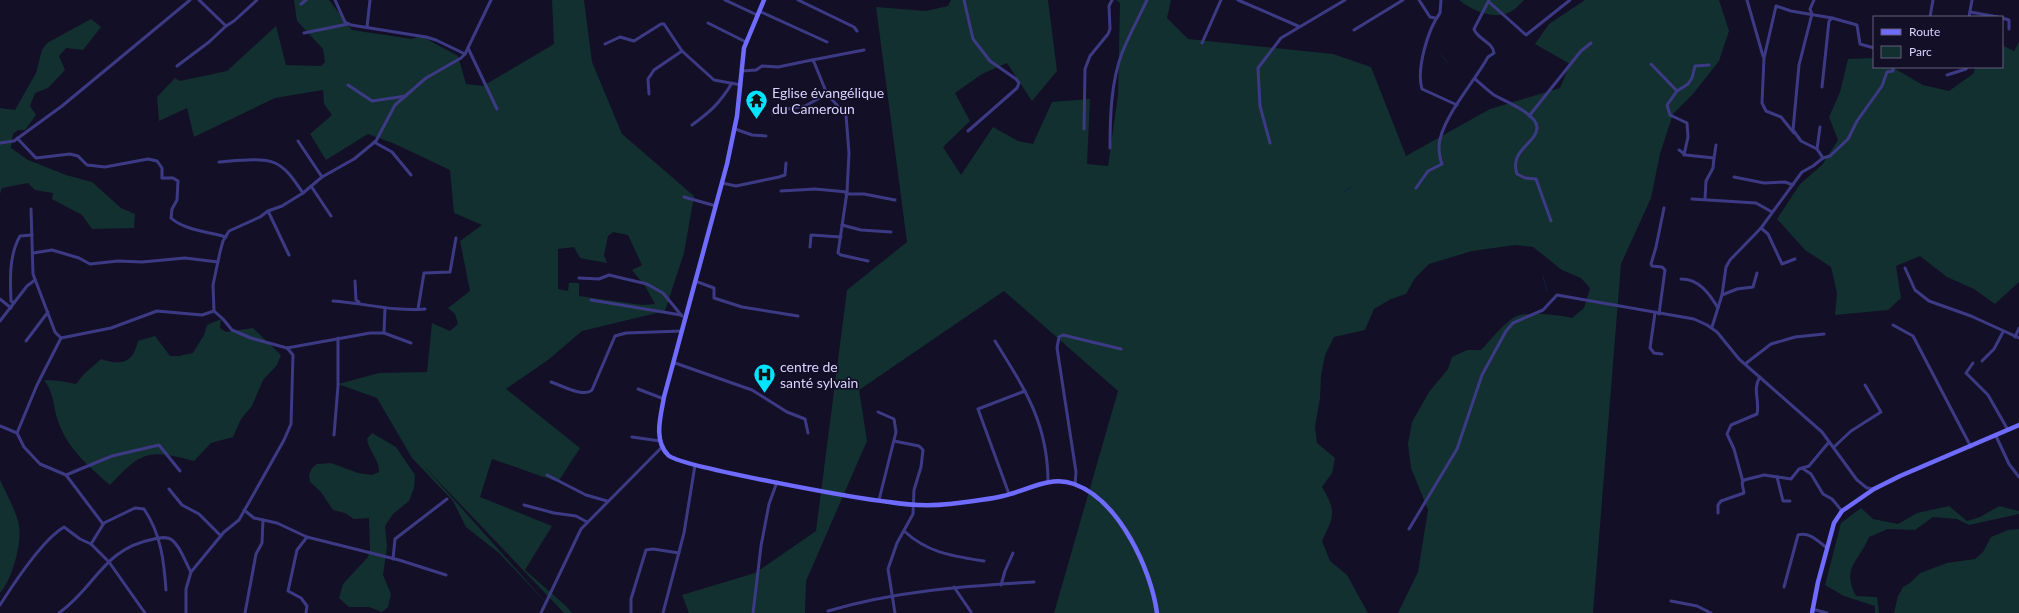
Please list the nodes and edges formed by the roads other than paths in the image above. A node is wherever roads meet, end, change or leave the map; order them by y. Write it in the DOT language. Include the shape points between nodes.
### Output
graph roads {
  1 [pos="190,0"];
  2 [pos="199,0"];
  3 [pos="257,0"];
  4 [pos="306,0"];
  5 [pos="335,0"];
  6 [pos="370,0"];
  7 [pos="491,0"];
  8 [pos="725,0"];
  9 [pos="764,0"];
  10 [pos="798,0"];
  11 [pos="964,0"];
  12 [pos="1112,0"];
  13 [pos="1147,0"];
  14 [pos="1221,0"];
  15 [pos="1238,0"];
  16 [pos="1345,0"];
  17 [pos="1402,0"];
  18 [pos="1419,0"];
  19 [pos="1441,0"];
  20 [pos="1570,0"];
  21 [pos="1748,0"];
  22 [pos="1814,0"];
  23 [pos="1933,0"];
  24 [pos="1972,0"];
  25 [pos="1489,1"];
  26 [pos="300,4"];
  27 [pos="1970,12"];
  28 [pos="758,13"];
  29 [pos="1812,14"];
  30 [pos="1930,16"];
  31 [pos="1969,16"];
  32 [pos="1992,16"];
  33 [pos="1435,18"];
  34 [pos="1832,18"];
  35 [pos="2003,18"];
  36 [pos="348,24"];
  37 [pos="708,24"];
  38 [pos="226,26"];
  39 [pos="1298,26"];
  40 [pos="367,27"];
  41 [pos="2009,29"];
  42 [pos="1354,30"];
  43 [pos="857,31"];
  44 [pos="304,33"];
  45 [pos="746,42"];
  46 [pos="827,42"];
  47 [pos="1202,43"];
  48 [pos="1591,43"];
  49 [pos="605,44"];
  50 [pos="468,48"];
  51 [pos="1873,48"];
  52 [pos="864,50"];
  53 [pos="682,51"];
  54 [pos="465,54"];
  55 [pos="1764,58"];
  56 [pos="812,60"];
  57 [pos="1651,64"];
  58 [pos="1709,65"];
  59 [pos="177,66"];
  60 [pos="1893,68"];
  61 [pos="1966,68"];
  62 [pos="742,71"];
  63 [pos="1947,74"];
  64 [pos="1475,79"];
  65 [pos="732,84"];
  66 [pos="348,85"];
  67 [pos="742,85"];
  68 [pos="1822,87"];
  69 [pos="1678,91"];
  70 [pos="649,94"];
  71 [pos="827,94"];
  72 [pos="407,95"];
  73 [pos="1457,105"];
  74 [pos="497,109"];
  75 [pos="773,114"];
  76 [pos="1529,116"];
  77 [pos="692,126"];
  78 [pos="1820,127"];
  79 [pos="735,129"];
  80 [pos="1084,129"];
  81 [pos="968,131"];
  82 [pos="1794,133"];
  83 [pos="766,136"];
  84 [pos="17,138"];
  85 [pos="298,141"];
  86 [pos="374,142"];
  87 [pos="0,143"];
  88 [pos="1270,143"];
  89 [pos="1716,145"];
  90 [pos="1110,148"];
  91 [pos="1817,149"];
  92 [pos="1679,150"];
  93 [pos="1684,154"];
  94 [pos="1714,158"];
  95 [pos="1823,158"];
  96 [pos="219,162"];
  97 [pos="786,163"];
  98 [pos="410,175"];
  99 [pos="322,176"];
  100 [pos="1734,177"];
  101 [pos="722,183"];
  102 [pos="1792,185"];
  103 [pos="312,186"];
  104 [pos="1416,188"];
  105 [pos="780,191"];
  106 [pos="303,193"];
  107 [pos="846,193"];
  108 [pos="684,197"];
  109 [pos="1692,199"];
  110 [pos="895,200"];
  111 [pos="1705,200"];
  112 [pos="716,206"];
  113 [pos="1664,208"];
  114 [pos="31,209"];
  115 [pos="268,211"];
  116 [pos="1772,212"];
  117 [pos="331,216"];
  118 [pos="1551,221"];
  119 [pos="842,225"];
  120 [pos="1761,228"];
  121 [pos="891,232"];
  122 [pos="32,235"];
  123 [pos="226,237"];
  124 [pos="841,237"];
  125 [pos="456,238"];
  126 [pos="810,247"];
  127 [pos="32,253"];
  128 [pos="289,255"];
  129 [pos="1795,260"];
  130 [pos="868,261"];
  131 [pos="218,262"];
  132 [pos="1905,268"];
  133 [pos="1757,273"];
  134 [pos="579,278"];
  135 [pos="35,280"];
  136 [pos="1682,280"];
  137 [pos="355,281"];
  138 [pos="695,281"];
  139 [pos="1722,295"];
  140 [pos="0,299"];
  141 [pos="591,300"];
  142 [pos="333,301"];
  143 [pos="14,303"];
  144 [pos="361,303"];
  145 [pos="11,308"];
  146 [pos="385,308"];
  147 [pos="1718,308"];
  148 [pos="418,309"];
  149 [pos="425,309"];
  150 [pos="214,311"];
  151 [pos="48,312"];
  152 [pos="1657,314"];
  153 [pos="685,316"];
  154 [pos="798,316"];
  155 [pos="0,322"];
  156 [pos="1893,324"];
  157 [pos="1712,327"];
  158 [pos="2019,328"];
  159 [pos="684,331"];
  160 [pos="2004,332"];
  161 [pos="384,333"];
  162 [pos="1824,334"];
  163 [pos="61,338"];
  164 [pos="338,338"];
  165 [pos="2017,338"];
  166 [pos="26,341"];
  167 [pos="995,341"];
  168 [pos="411,343"];
  169 [pos="287,348"];
  170 [pos="1121,350"];
  171 [pos="1662,354"];
  172 [pos="1982,361"];
  173 [pos="675,362"];
  174 [pos="1973,363"];
  175 [pos="1745,364"];
  176 [pos="1760,377"];
  177 [pos="551,382"];
  178 [pos="1865,385"];
  179 [pos="638,389"];
  180 [pos="1024,391"];
  181 [pos="664,399"];
  182 [pos="878,412"];
  183 [pos="2019,425"];
  184 [pos="0,426"];
  185 [pos="2008,430"];
  186 [pos="17,433"];
  187 [pos="334,434"];
  188 [pos="808,434"];
  189 [pos="632,436"];
  190 [pos="1996,436"];
  191 [pos="894,441"];
  192 [pos="1829,442"];
  193 [pos="661,443"];
  194 [pos="1834,447"];
  195 [pos="1971,447"];
  196 [pos="695,465"];
  197 [pos="1802,468"];
  198 [pos="180,471"];
  199 [pos="547,474"];
  200 [pos="66,476"];
  201 [pos="1777,477"];
  202 [pos="2019,477"];
  203 [pos="777,482"];
  204 [pos="1048,482"];
  205 [pos="1743,482"];
  206 [pos="1075,484"];
  207 [pos="169,489"];
  208 [pos="1874,490"];
  209 [pos="1009,494"];
  210 [pos="447,499"];
  211 [pos="879,500"];
  212 [pos="1790,501"];
  213 [pos="607,502"];
  214 [pos="915,503"];
  215 [pos="524,504"];
  216 [pos="244,510"];
  217 [pos="1842,511"];
  218 [pos="1718,513"];
  219 [pos="263,520"];
  220 [pos="587,522"];
  221 [pos="103,524"];
  222 [pos="1409,529"];
  223 [pos="904,531"];
  224 [pos="221,536"];
  225 [pos="307,537"];
  226 [pos="159,538"];
  227 [pos="91,544"];
  228 [pos="1827,548"];
  229 [pos="1012,553"];
  230 [pos="679,554"];
  231 [pos="393,559"];
  232 [pos="984,561"];
  233 [pos="109,562"];
  234 [pos="191,572"];
  235 [pos="446,575"];
  236 [pos="1034,582"];
  237 [pos="1001,585"];
  238 [pos="954,587"];
  239 [pos="1784,587"];
  240 [pos="166,590"];
  241 [pos="891,596"];
  242 [pos="1671,601"];
  243 [pos="0,605"];
  244 [pos="1703,609"];
  245 [pos="828,610"];
  246 [pos="1812,611"];
  247 [pos="971,612"];
  248 [pos="59,613"];
  249 [pos="145,613"];
  250 [pos="186,613"];
  251 [pos="245,613"];
  252 [pos="306,613"];
  253 [pos="541,613"];
  254 [pos="632,613"];
  255 [pos="663,613"];
  256 [pos="753,613"];
  257 [pos="894,613"];
  258 [pos="1157,613"];
  259 [pos="1701,613"];
  260 [pos="1711,613"];
  261 [pos="1827,613"];
  1 -- 84 [label="street" via="62,106"];
  2 -- 38 [label="street"];
  3 -- 38 [label="street" via="234,22"];
  4 -- 26 [label="street"];
  5 -- 36 [label="street"];
  6 -- 40 [label="street"];
  7 -- 50 [label="street"];
  8 -- 28 [label="street"];
  9 -- 28 [label="street"];
  10 -- 43 [label="street" via="854,27"];
  11 -- 81 [label="street" via="973,39 990,60 1019,83 1017,88"];
  12 -- 80 [label="street" via="1110,29 1090,56 1085,69"];
  13 -- 90 [label="street" via="1120,61 1114,89"];
  14 -- 47 [label="street"];
  15 -- 39 [label="street"];
  16 -- 39 [label="street"];
  17 -- 42 [label="street"];
  18 -- 33 [label="street" via="1430,17"];
  19 -- 33 [label="street" via="1440,13"];
  20 -- 25 [label="street" via="1526,36"];
  21 -- 55 [label="street"];
  22 -- 29 [label="street" via="1810,9"];
  23 -- 30 [label="street"];
  24 -- 27 [label="street"];
  25 -- 64 [label="street" via="1474,29 1475,33 1493,48 1494,53 1488,57"];
  27 -- 31 [label="street"];
  27 -- 32 [label="street"];
  28 -- 45 [label="street"];
  28 -- 46 [label="street"];
  29 -- 34 [label="street"];
  29 -- 55 [label="street" via="1774,7"];
  29 -- 82 [label="street" via="1799,65"];
  33 -- 73 [label="street" via="1424,54 1420,82 1422,88"];
  34 -- 51 [label="street" via="1857,25 1860,44"];
  34 -- 68 [label="street"];
  35 -- 41 [label="street" via="2009,20"];
  36 -- 40 [label="street"];
  36 -- 44 [label="street"];
  37 -- 45 [label="street"];
  38 -- 59 [label="street"];
  39 -- 88 [label="street" via="1281,38 1258,68 1260,106"];
  40 -- 54 [label="street" via="436,40"];
  45 -- 62 [label="street"];
  48 -- 76 [label="street" via="1581,51"];
  49 -- 53 [label="street" via="620,37 634,41 662,24"];
  50 -- 54 [label="street"];
  50 -- 74 [label="street"];
  52 -- 56 [label="street"];
  53 -- 65 [label="street" via="714,80"];
  53 -- 70 [label="street" via="654,70 648,79"];
  54 -- 72 [label="street" via="426,78"];
  55 -- 82 [label="street" via="1762,106 1766,111 1784,120"];
  56 -- 62 [label="street"];
  56 -- 71 [label="street"];
  57 -- 69 [label="street"];
  58 -- 69 [label="street" via="1695,66 1688,84"];
  60 -- 95 [label="street" via="1893,71 1887,72 1882,86 1857,121 1848,139 1839,149"];
  61 -- 63 [label="street"];
  62 -- 67 [label="street"];
  64 -- 73 [label="street"];
  64 -- 76 [label="street"];
  65 -- 67 [label="street"];
  65 -- 77 [label="street" via="721,102"];
  66 -- 72 [label="street" via="372,101"];
  67 -- 79 [label="street"];
  69 -- 93 [label="street" via="1667,105 1668,112 1676,119 1687,123 1688,137"];
  71 -- 75 [label="street" via="805,106"];
  71 -- 107 [label="street" via="846,115 849,153"];
  72 -- 86 [label="street" via="395,105"];
  73 -- 104 [label="street" via="1439,146 1442,164 1428,171"];
  76 -- 118 [label="street" via="1534,119 1537,127 1535,134 1517,157 1515,168 1517,174 1536,179"];
  78 -- 91 [label="street"];
  79 -- 83 [label="street" via="752,135"];
  79 -- 101 [label="street"];
  82 -- 91 [label="street" via="1801,141"];
  84 -- 87 [label="street"];
  84 -- 123 [label="street" via="36,158 70,154 78,156 87,164 105,167 148,159 157,161 162,168 162,178 173,178 178,181 177,200 171,218 186,226"];
  85 -- 99 [label="street"];
  86 -- 98 [label="street" via="392,152"];
  86 -- 99 [label="street" via="354,159"];
  89 -- 94 [label="street"];
  91 -- 95 [label="street"];
  92 -- 93 [label="street"];
  93 -- 94 [label="street"];
  94 -- 111 [label="street" via="1713,168 1706,181"];
  95 -- 102 [label="street" via="1802,172"];
  96 -- 106 [label="street" via="275,162 290,174"];
  97 -- 101 [label="street" via="785,175 779,177 739,186"];
  99 -- 103 [label="street"];
  100 -- 102 [label="street" via="1764,183 1785,182"];
  101 -- 112 [label="street"];
  102 -- 116 [label="street"];
  103 -- 106 [label="street"];
  103 -- 117 [label="street"];
  105 -- 107 [label="street" via="815,189"];
  106 -- 115 [label="street"];
  107 -- 110 [label="street"];
  107 -- 119 [label="street"];
  108 -- 112 [label="street"];
  109 -- 111 [label="street"];
  111 -- 116 [label="street" via="1756,202"];
  112 -- 138 [label="street"];
  113 -- 152 [label="street" via="1650,264 1665,270"];
  114 -- 122 [label="street"];
  115 -- 123 [label="street" via="229,231"];
  115 -- 128 [label="street"];
  116 -- 120 [label="street"];
  119 -- 121 [label="street" via="861,230"];
  119 -- 124 [label="street"];
  120 -- 129 [label="street" via="1768,234 1782,264"];
  120 -- 139 [label="street" via="1728,263"];
  122 -- 127 [label="street"];
  122 -- 143 [label="street" via="20,236 16,243 9,277 11,301"];
  123 -- 131 [label="street"];
  124 -- 126 [label="street" via="811,235"];
  124 -- 130 [label="street" via="838,253 840,255"];
  125 -- 148 [label="street" via="450,272 424,273"];
  127 -- 131 [label="street" via="52,250 90,264 186,258"];
  127 -- 135 [label="street"];
  131 -- 150 [label="street" via="212,292"];
  132 -- 160 [label="street" via="1915,290 1929,301 1971,316"];
  133 -- 139 [label="street" via="1753,287 1737,289"];
  134 -- 153 [label="street" via="609,275 647,284 663,293"];
  135 -- 143 [label="street"];
  135 -- 151 [label="street"];
  136 -- 147 [label="street" via="1691,279 1697,282"];
  137 -- 144 [label="street" via="356,300"];
  138 -- 153 [label="street"];
  138 -- 154 [label="street" via="714,288 714,298 742,307"];
  139 -- 147 [label="street"];
  140 -- 145 [label="street"];
  141 -- 153 [label="street"];
  142 -- 144 [label="street"];
  143 -- 145 [label="street"];
  144 -- 146 [label="street"];
  145 -- 155 [label="street"];
  146 -- 148 [label="street"];
  146 -- 161 [label="street"];
  147 -- 157 [label="street"];
  148 -- 149 [label="street"];
  150 -- 163 [label="street" via="202,315 157,311 111,328"];
  150 -- 169 [label="street" via="232,330"];
  151 -- 163 [label="street" via="55,332"];
  151 -- 166 [label="street"];
  152 -- 157 [label="street" via="1694,319"];
  152 -- 171 [label="street" via="1650,348 1654,353"];
  152 -- 222 [label="street" via="1557,296 1538,313 1509,326 1482,375 1457,449"];
  153 -- 159 [label="street"];
  156 -- 195 [label="street" via="1913,336"];
  157 -- 175 [label="street"];
  158 -- 165 [label="street"];
  159 -- 173 [label="street"];
  159 -- 177 [label="street" via="626,333 615,336 589,393"];
  160 -- 165 [label="street"];
  160 -- 172 [label="street" via="1994,349"];
  161 -- 164 [label="street"];
  161 -- 168 [label="street"];
  162 -- 175 [label="street" via="1795,337 1771,344"];
  163 -- 186 [label="street"];
  164 -- 169 [label="street"];
  164 -- 187 [label="street"];
  167 -- 180 [label="street"];
  169 -- 216 [label="street" via="293,355 294,364 291,424"];
  170 -- 206 [label="street" via="1063,335 1059,337 1057,348 1076,472"];
  173 -- 181 [label="street"];
  173 -- 188 [label="street" via="761,394 784,410 805,419"];
  174 -- 185 [label="street" via="1966,373 1988,395"];
  175 -- 176 [label="street"];
  176 -- 192 [label="street"];
  176 -- 205 [label="street" via="1755,388 1757,414 1731,424 1727,434"];
  178 -- 194 [label="street" via="1881,412 1851,431"];
  179 -- 181 [label="street"];
  180 -- 204 [label="street" via="1043,433"];
  180 -- 209 [label="street" via="978,409"];
  181 -- 193 [label="street" via="660,421"];
  182 -- 191 [label="street" via="894,419"];
  183 -- 185 [label="street"];
  184 -- 186 [label="street"];
  185 -- 190 [label="street"];
  186 -- 200 [label="street" via="24,447 40,464"];
  189 -- 193 [label="street"];
  190 -- 195 [label="street"];
  190 -- 202 [label="street" via="2009,464"];
  191 -- 211 [label="street"];
  191 -- 214 [label="street" via="919,446 923,450 914,490"];
  192 -- 194 [label="street"];
  192 -- 197 [label="street" via="1808,466"];
  193 -- 196 [label="street" via="668,456 674,460"];
  193 -- 213 [label="street"];
  194 -- 208 [label="street" via="1857,480"];
  195 -- 208 [label="street"];
  196 -- 203 [label="street"];
  196 -- 230 [label="street"];
  197 -- 201 [label="street" via="1791,479"];
  197 -- 217 [label="street" via="1811,474 1823,494 1832,499"];
  198 -- 200 [label="street" via="159,444 112,456"];
  199 -- 213 [label="street" via="586,495"];
  200 -- 221 [label="street"];
  201 -- 205 [label="street" via="1764,475"];
  201 -- 212 [label="street" via="1783,500"];
  203 -- 211 [label="street"];
  203 -- 256 [label="street" via="769,504 761,546"];
  204 -- 206 [label="street" via="1063,481"];
  204 -- 209 [label="street"];
  205 -- 218 [label="street" via="1744,493 1721,501"];
  206 -- 258 [label="street" via="1090,492 1122,525 1146,571"];
  207 -- 224 [label="street" via="182,506 199,514"];
  208 -- 217 [label="street"];
  209 -- 214 [label="street" via="949,504"];
  210 -- 231 [label="street" via="395,539"];
  211 -- 214 [label="street"];
  213 -- 220 [label="street"];
  214 -- 223 [label="street" via="913,514"];
  215 -- 220 [label="street" via="554,513 576,516"];
  216 -- 219 [label="street" via="254,518"];
  216 -- 224 [label="street" via="239,520"];
  217 -- 228 [label="street" via="1834,523"];
  219 -- 225 [label="street" via="277,523"];
  219 -- 251 [label="street" via="262,543 255,561"];
  220 -- 253 [label="street" via="581,529"];
  221 -- 226 [label="street" via="135,508 144,509 153,522"];
  221 -- 227 [label="street"];
  223 -- 232 [label="street" via="916,543 934,551"];
  223 -- 241 [label="street" via="888,565"];
  224 -- 234 [label="street"];
  225 -- 231 [label="street"];
  225 -- 252 [label="street" via="296,550 288,591 301,598 307,606"];
  226 -- 233 [label="street" via="140,542 122,550"];
  226 -- 234 [label="street" via="171,539"];
  226 -- 240 [label="street"];
  227 -- 233 [label="street"];
  227 -- 243 [label="street" via="64,527 58,531 37,552"];
  228 -- 239 [label="street" via="1814,537 1798,535"];
  228 -- 246 [label="street"];
  229 -- 237 [label="street"];
  230 -- 254 [label="street" via="646,550 632,599"];
  230 -- 255 [label="street"];
  231 -- 235 [label="street"];
  233 -- 248 [label="street" via="69,606"];
  233 -- 249 [label="street"];
  234 -- 250 [label="street" via="186,589"];
  236 -- 237 [label="street"];
  237 -- 238 [label="street"];
  238 -- 241 [label="street"];
  238 -- 247 [label="street"];
  241 -- 245 [label="street"];
  241 -- 257 [label="street"];
  242 -- 244 [label="street"];
  244 -- 259 [label="street"];
  244 -- 260 [label="street"];
  246 -- 261 [label="street"];
}
